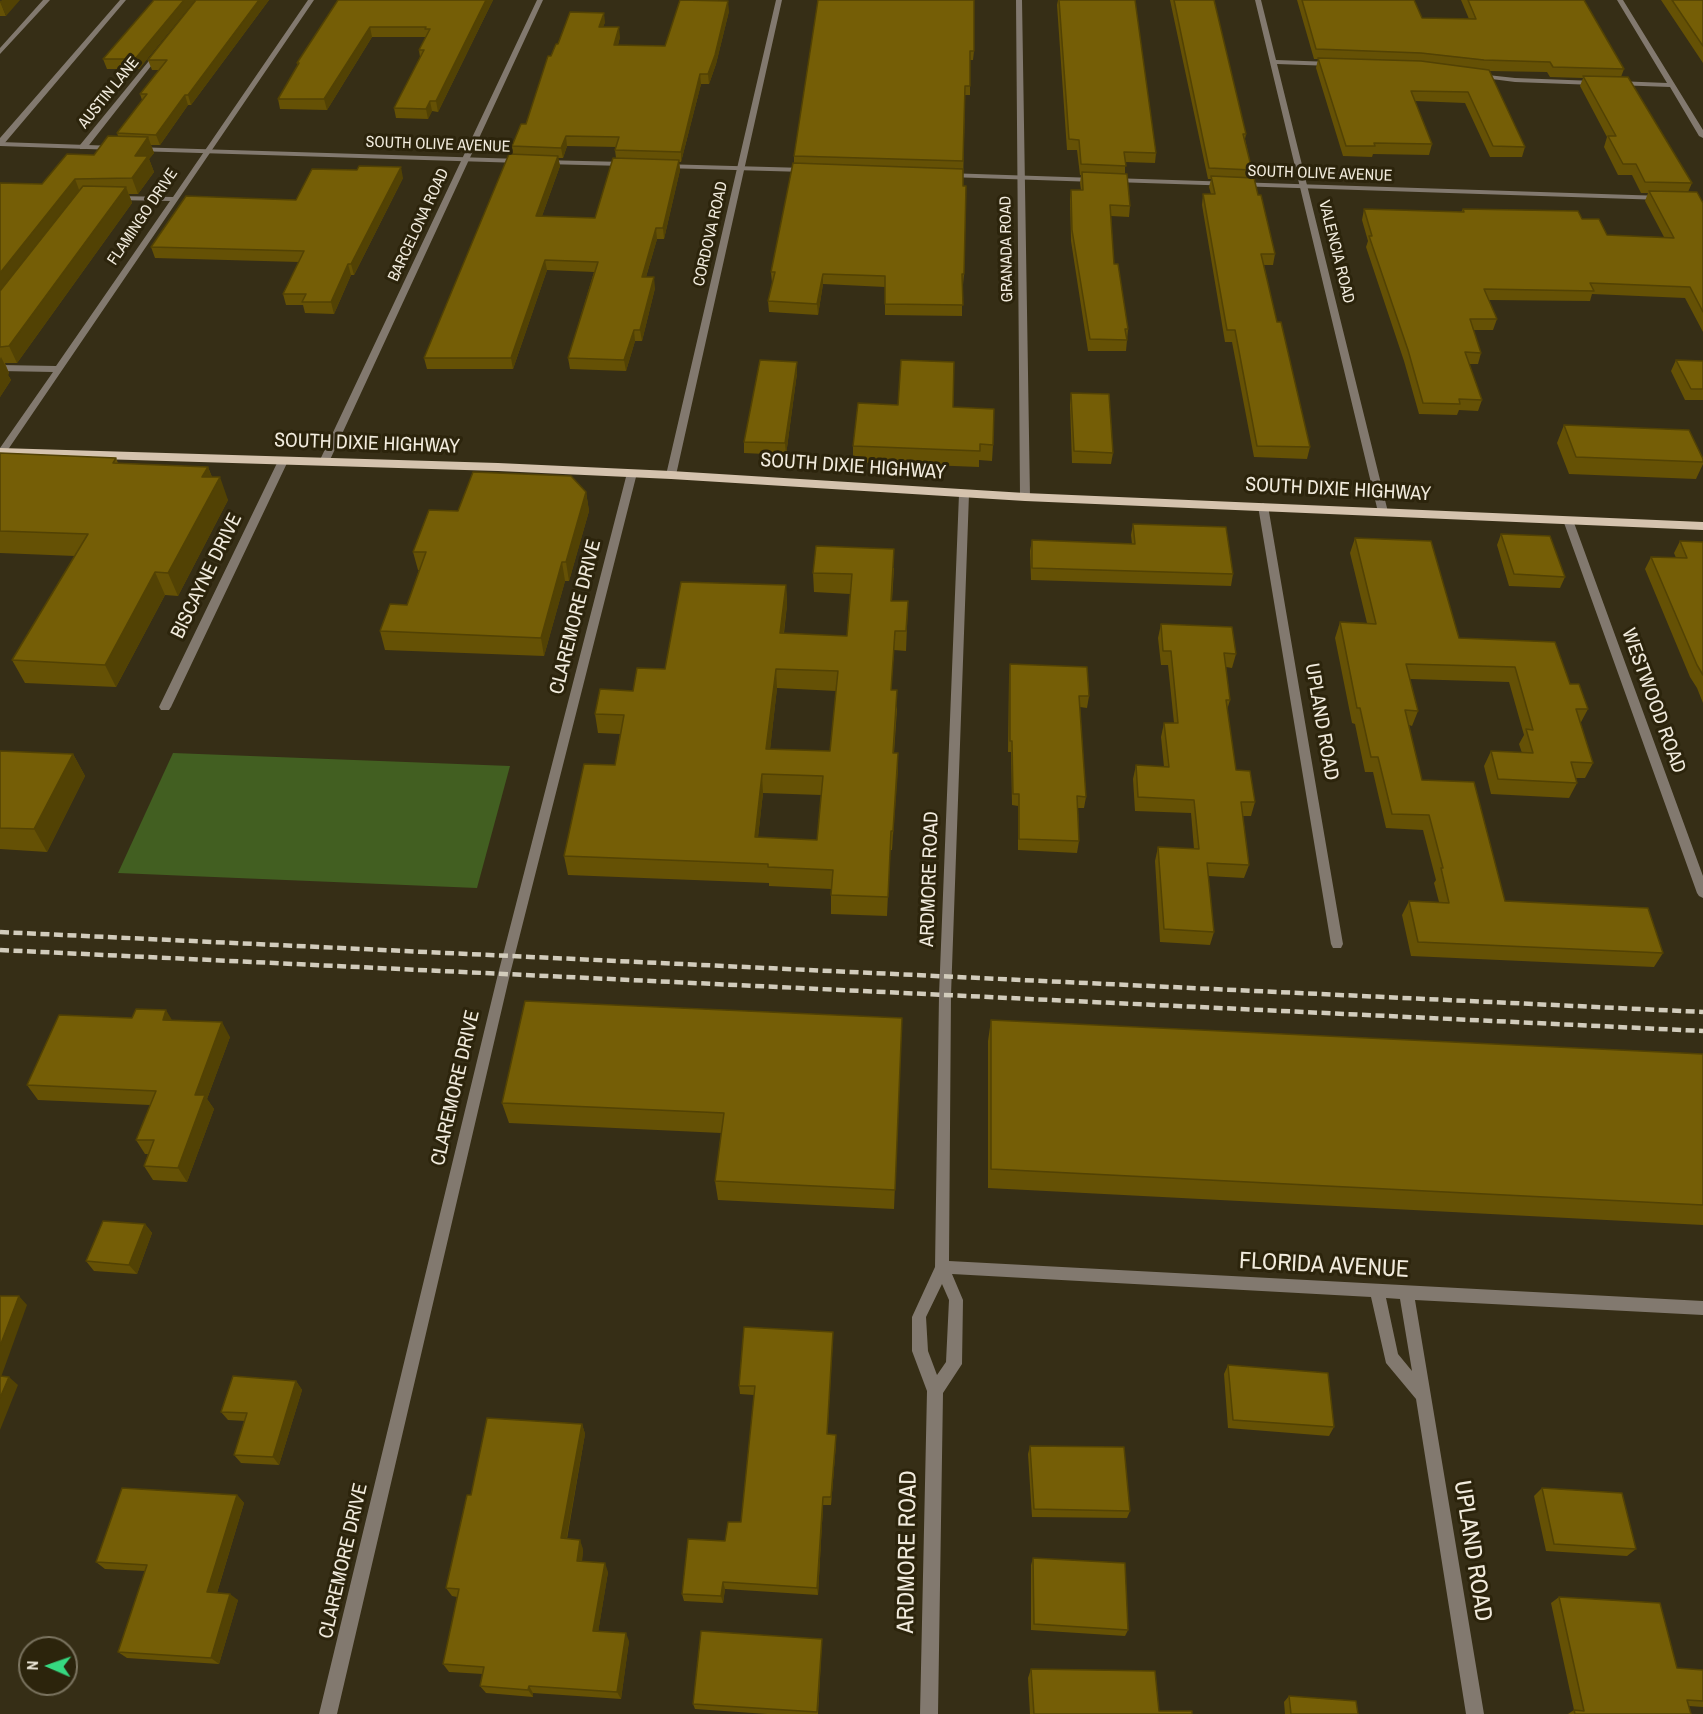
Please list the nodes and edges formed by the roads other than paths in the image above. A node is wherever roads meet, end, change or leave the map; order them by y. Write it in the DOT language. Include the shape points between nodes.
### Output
graph roads {
  1 [pos="47,0"];
  2 [pos="123,0"];
  3 [pos="310,0"];
  4 [pos="540,0"];
  5 [pos="779,0"];
  6 [pos="1019,0"];
  7 [pos="1258,0"];
  8 [pos="1620,0"];
  9 [pos="164,46"];
  10 [pos="0,52"];
  11 [pos="1274,62"];
  12 [pos="1337,64"];
  13 [pos="1472,75"];
  14 [pos="1672,85"];
  15 [pos="1703,136"];
  16 [pos="0,144"];
  17 [pos="83,147"];
  18 [pos="206,151"];
  19 [pos="466,159"];
  20 [pos="526,161"];
  21 [pos="538,162"];
  22 [pos="634,165"];
  23 [pos="658,166"];
  24 [pos="741,168"];
  25 [pos="811,171"];
  26 [pos="940,175"];
  27 [pos="1021,177"];
  28 [pos="1305,187"];
  29 [pos="110,198"];
  30 [pos="1668,198"];
  31 [pos="173,200"];
  32 [pos="0,368"];
  33 [pos="57,369"];
  34 [pos="1,452"];
  35 [pos="283,461"];
  36 [pos="324,462"];
  37 [pos="632,473"];
  38 [pos="671,475"];
  39 [pos="964,494"];
  40 [pos="1025,497"];
  41 [pos="1263,506"];
  42 [pos="1383,512"];
  43 [pos="1568,520"];
  44 [pos="1703,526"];
  45 [pos="165,707"];
  46 [pos="1703,893"];
  47 [pos="1336,944"];
  48 [pos="942,1267"];
  49 [pos="1377,1291"];
  50 [pos="1407,1293"];
  51 [pos="1703,1308"];
  52 [pos="935,1391"];
  53 [pos="1423,1395"];
  54 [pos="328,1714"];
  55 [pos="929,1714"];
  56 [pos="1475,1714"];
  1 -- 10 [label="street"];
  2 -- 16 [label="street"];
  3 -- 18 [label="street, FLAMINGO DRIVE"];
  4 -- 19 [label="street, BARCELONA ROAD"];
  5 -- 24 [label="street, CORDOVA ROAD"];
  6 -- 27 [label="street, GRANADA ROAD"];
  7 -- 11 [label="street, VALENCIA ROAD"];
  8 -- 14 [label="street"];
  9 -- 17 [label="street, AUSTIN LANE"];
  11 -- 12 [label="street"];
  11 -- 28 [label="street, VALENCIA ROAD"];
  13 -- 14 [label="street"];
  14 -- 15 [label="street"];
  16 -- 17 [label="street, SOUTH OLIVE AVENUE"];
  17 -- 18 [label="street, SOUTH OLIVE AVENUE"];
  18 -- 19 [label="street, SOUTH OLIVE AVENUE"];
  18 -- 31 [label="street, FLAMINGO DRIVE"];
  19 -- 20 [label="street, SOUTH OLIVE AVENUE"];
  19 -- 36 [label="street, BARCELONA ROAD"];
  21 -- 22 [label="street, SOUTH OLIVE AVENUE"];
  23 -- 24 [label="street"];
  24 -- 25 [label="street"];
  24 -- 38 [label="street, CORDOVA ROAD"];
  26 -- 27 [label="street, SOUTH OLIVE AVENUE"];
  27 -- 28 [label="street, SOUTH OLIVE AVENUE"];
  27 -- 40 [label="street, GRANADA ROAD"];
  28 -- 30 [label="street, SOUTH OLIVE AVENUE"];
  28 -- 42 [label="street, VALENCIA ROAD"];
  29 -- 31 [label="street"];
  31 -- 33 [label="street, FLAMINGO DRIVE"];
  32 -- 33 [label="street"];
  33 -- 34 [label="street, FLAMINGO DRIVE"];
  34 -- 35 [label="main road, SOUTH DIXIE HIGHWAY"];
  35 -- 36 [label="main road, SOUTH DIXIE HIGHWAY"];
  35 -- 45 [label="street, BISCAYNE DRIVE"];
  36 -- 37 [label="main road, SOUTH DIXIE HIGHWAY"];
  37 -- 38 [label="main road, SOUTH DIXIE HIGHWAY"];
  37 -- 54 [label="street, CLAREMORE DRIVE" via="508,956"];
  38 -- 39 [label="main road, SOUTH DIXIE HIGHWAY"];
  39 -- 40 [label="main road, SOUTH DIXIE HIGHWAY"];
  39 -- 48 [label="street, ARDMORE ROAD" via="945,995"];
  40 -- 41 [label="main road, SOUTH DIXIE HIGHWAY"];
  41 -- 42 [label="main road, SOUTH DIXIE HIGHWAY"];
  41 -- 47 [label="street, UPLAND ROAD"];
  42 -- 43 [label="main road, SOUTH DIXIE HIGHWAY"];
  43 -- 44 [label="main road, SOUTH DIXIE HIGHWAY"];
  43 -- 46 [label="street, WESTWOOD ROAD"];
  48 -- 49 [label="street, FLORIDA AVENUE"];
  48 -- 52 [label="street, ARDMORE ROAD" via="919,1317 920,1351"];
  48 -- 52 [label="street, ARDMORE ROAD" via="956,1300 954,1364"];
  49 -- 50 [label="street, FLORIDA AVENUE"];
  49 -- 53 [label="street" via="1391,1358"];
  50 -- 51 [label="street, FLORIDA AVENUE"];
  50 -- 53 [label="street, UPLAND ROAD"];
  52 -- 55 [label="street, ARDMORE ROAD"];
  53 -- 56 [label="street, UPLAND ROAD"];
}
